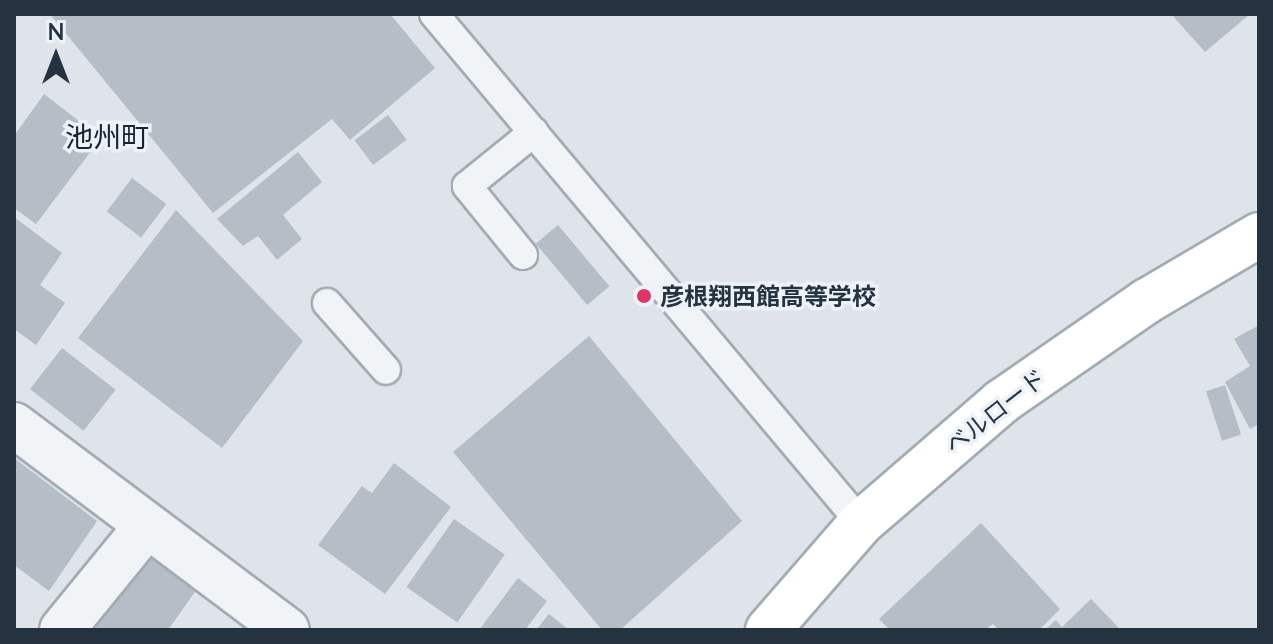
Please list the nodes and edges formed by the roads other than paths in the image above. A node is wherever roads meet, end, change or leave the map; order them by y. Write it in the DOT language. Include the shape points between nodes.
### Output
graph roads {
  1 [pos="434,14"];
  2 [pos="534,132"];
  3 [pos="1259,235"];
  4 [pos="523,255"];
  5 [pos="327,303"];
  6 [pos="386,370"];
  7 [pos="14,425"];
  8 [pos="861,523"];
  9 [pos="146,527"];
  10 [pos="62,630"];
  11 [pos="287,630"];
  12 [pos="768,630"];
  1 -- 2 [label="lane"];
  2 -- 4 [label="lane" via="467,186"];
  2 -- 8 [label="lane"];
  3 -- 8 [label="main road, ベルロード" via="1147,301 1001,402"];
  5 -- 6 [label="lane"];
  7 -- 9 [label="street"];
  8 -- 12 [label="main road, ベルロード"];
  9 -- 10 [label="street"];
  9 -- 11 [label="street" via="216,568"];
}
